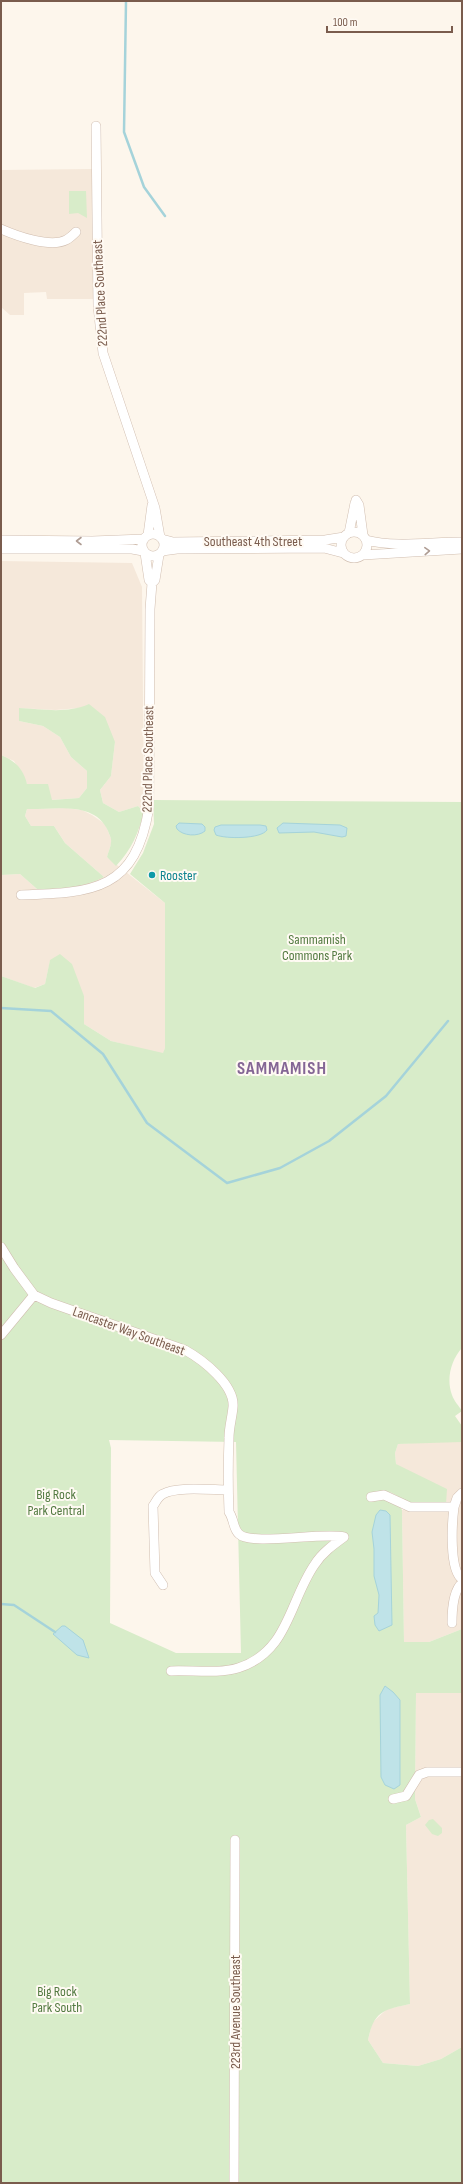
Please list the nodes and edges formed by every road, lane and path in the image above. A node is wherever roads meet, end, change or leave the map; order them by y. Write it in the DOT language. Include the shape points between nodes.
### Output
graph roads {
  1 [pos="96,126"];
  2 [pos="1,229"];
  3 [pos="76,232"];
  4 [pos="152,499"];
  5 [pos="346,535"];
  6 [pos="146,537"];
  7 [pos="364,537"];
  8 [pos="161,538"];
  9 [pos="1,540"];
  10 [pos="462,542"];
  11 [pos="1,548"];
  12 [pos="462,549"];
  13 [pos="144,552"];
  14 [pos="161,553"];
  15 [pos="343,553"];
  16 [pos="363,555"];
  17 [pos="152,583"];
  18 [pos="21,895"];
  19 [pos="1,1247"];
  20 [pos="34,1294"];
  21 [pos="1,1335"];
  22 [pos="228,1490"];
  23 [pos="461,1494"];
  24 [pos="371,1497"];
  25 [pos="454,1507"];
  26 [pos="461,1580"];
  27 [pos="163,1585"];
  28 [pos="452,1623"];
  29 [pos="171,1670"];
  30 [pos="462,1772"];
  31 [pos="393,1799"];
  32 [pos="235,1840"];
  33 [pos="234,2183"];
  1 -- 4 [label="street, 222nd Place Southeast" via="98,306 102,347"];
  2 -- 3 [label="street" via="43,242 66,241"];
  4 -- 6 [label="street, 222nd Place Southeast"];
  4 -- 8 [label="street, 222nd Place Southeast"];
  5 -- 7 [label="street" via="356,532"];
  5 -- 7 [label="street" via="356,500"];
  5 -- 8 [label="street, Southeast 4th Street" via="325,540 173,542"];
  5 -- 15 [label="street" via="341,545"];
  6 -- 8 [label="street" via="153,534"];
  6 -- 9 [label="street, one-way" via="92,541"];
  6 -- 13 [label="street" via="142,545"];
  7 -- 10 [label="street" via="394,544"];
  7 -- 16 [label="street" via="367,548"];
  8 -- 14 [label="street" via="164,546"];
  11 -- 13 [label="street" via="132,549"];
  16 -- 12 [label="street, one-way"];
  13 -- 14 [label="street" via="152,556"];
  13 -- 17 [label="street, 222nd Place Southeast" via="149,580"];
  14 -- 15 [label="street, Southeast 4th Street" via="177,549 324,548"];
  14 -- 17 [label="street, 222nd Place Southeast" via="155,580"];
  15 -- 16 [label="street" via="351,558"];
  17 -- 18 [label="street, 222nd Place Southeast" via="149,807 142,839 128,864 116,876 98,886 84,891"];
  19 -- 20 [label="street, Lancaster Way Southeast"];
  20 -- 21 [label="street"];
  20 -- 22 [label="street, Lancaster Way Southeast" via="51,1303 185,1350 219,1376 233,1406 229,1424"];
  22 -- 27 [label="street" via="171,1490 159,1497 153,1506 154,1555 155,1573"];
  22 -- 29 [label="street, Lancaster Way Southeast" via="228,1512 235,1529 242,1536 255,1539 319,1535 344,1537 314,1564 283,1631 267,1651 237,1668"];
  23 -- 25 [label="street"];
  24 -- 25 [label="street" via="384,1495 410,1507"];
  25 -- 26 [label="street" via="454,1564"];
  26 -- 28 [label="street" via="457,1587"];
  30 -- 31 [label="street" via="427,1772 419,1775 406,1796"];
  32 -- 33 [label="street, 223rd Avenue Southeast"];
}
